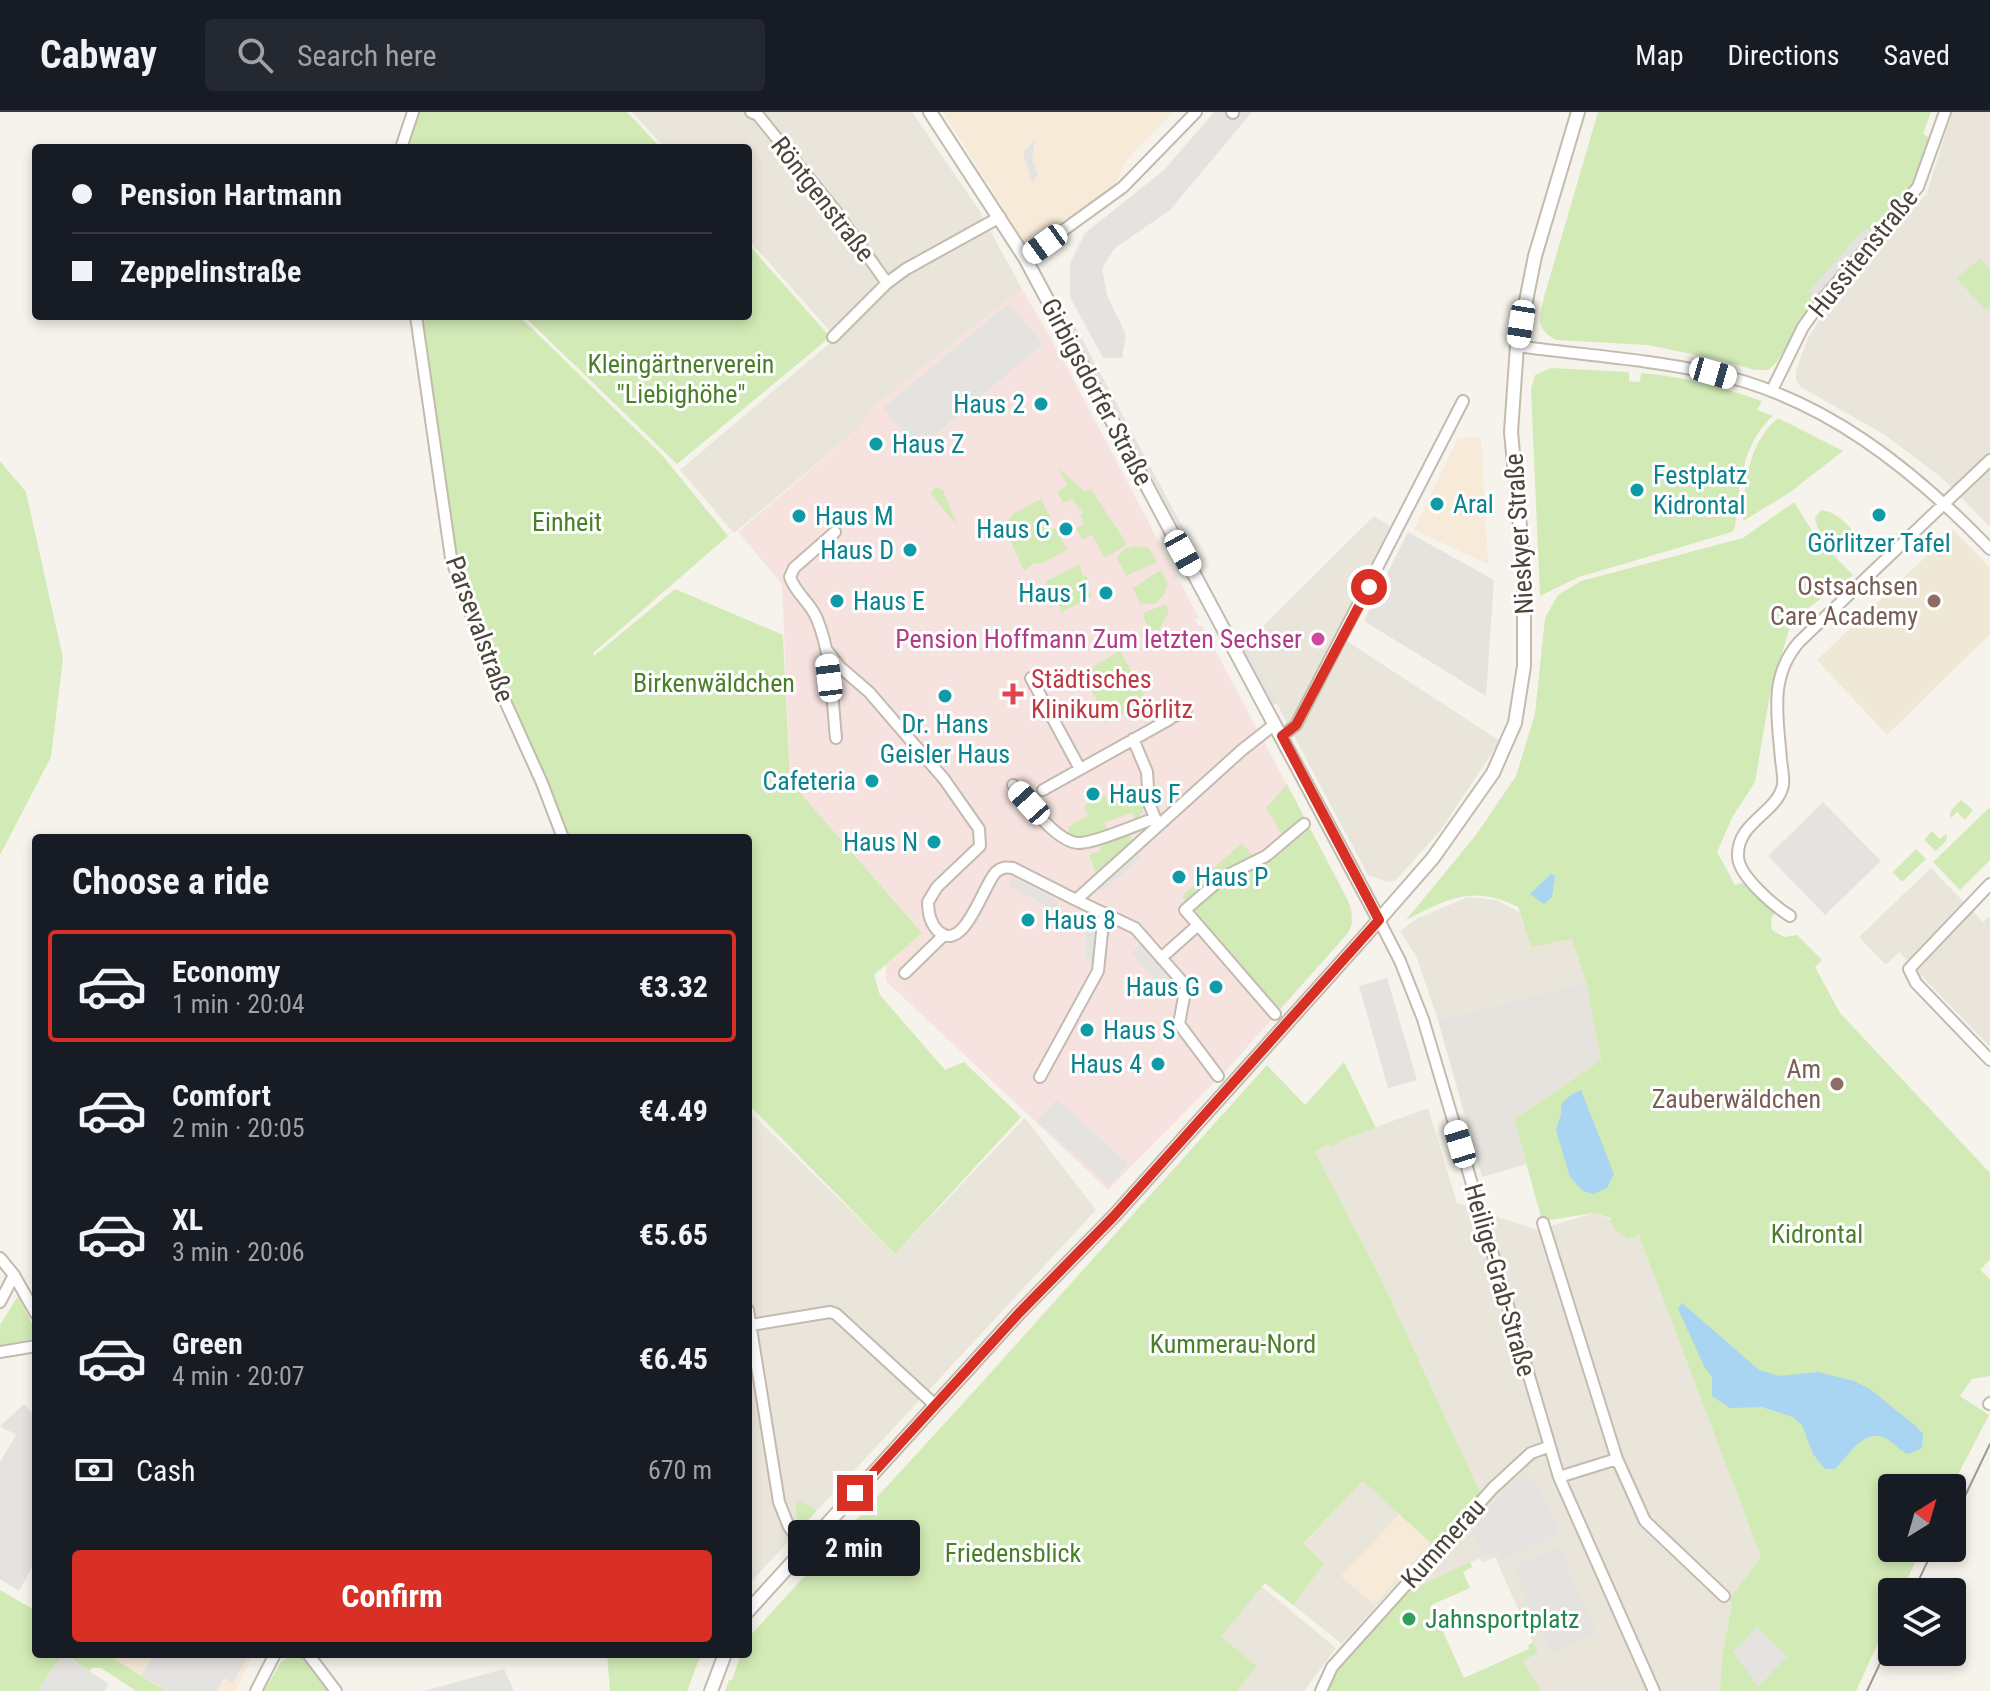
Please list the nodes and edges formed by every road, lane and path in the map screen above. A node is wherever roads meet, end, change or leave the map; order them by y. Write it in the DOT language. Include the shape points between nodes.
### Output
graph roads {
  1 [pos="413,112"];
  2 [pos="930,112"];
  3 [pos="1196,112"];
  4 [pos="1578,112"];
  5 [pos="1945,112"];
  6 [pos="756,113"];
  7 [pos="402,144"];
  8 [pos="1000,217"];
  9 [pos="1025,258"];
  10 [pos="887,283"];
  11 [pos="417,320"];
  12 [pos="833,337"];
  13 [pos="1517,346"];
  14 [pos="1772,390"];
  15 [pos="1463,401"];
  16 [pos="1990,460"];
  17 [pos="1945,503"];
  18 [pos="835,532"];
  19 [pos="1990,549"];
  20 [pos="826,649"];
  21 [pos="1031,678"];
  22 [pos="1186,710"];
  23 [pos="1278,730"];
  24 [pos="836,738"];
  25 [pos="1133,739"];
  26 [pos="1080,769"];
  27 [pos="1013,785"];
  28 [pos="1043,790"];
  29 [pos="1158,821"];
  30 [pos="1304,824"];
  31 [pos="561,834"];
  32 [pos="1990,884"];
  33 [pos="1076,900"];
  34 [pos="1104,913"];
  35 [pos="1790,916"];
  36 [pos="1379,920"];
  37 [pos="1198,925"];
  38 [pos="944,935"];
  39 [pos="1161,958"];
  40 [pos="905,973"];
  41 [pos="1186,986"];
  42 [pos="1196,997"];
  43 [pos="1275,1014"];
  44 [pos="1990,1060"];
  45 [pos="1218,1076"];
  46 [pos="1040,1077"];
  47 [pos="1543,1223"];
  48 [pos="0,1258"];
  49 [pos="14,1275"];
  50 [pos="0,1302"];
  51 [pos="32,1307"];
  52 [pos="752,1325"];
  53 [pos="752,1331"];
  54 [pos="32,1347"];
  55 [pos="0,1352"];
  56 [pos="935,1405"];
  57 [pos="1548,1447"];
  58 [pos="1617,1459"];
  59 [pos="1559,1477"];
  60 [pos="805,1548"];
  61 [pos="1724,1596"];
  62 [pos="752,1607"];
  63 [pos="273,1658"];
  64 [pos="311,1658"];
  65 [pos="723,1658"];
  66 [pos="256,1691"];
  67 [pos="336,1691"];
  68 [pos="711,1691"];
  69 [pos="1321,1691"];
  70 [pos="1654,1691"];
  1 -- 7 [label="street"];
  2 -- 8 [label="street, Girbigsdorfer Straße"];
  3 -- 9 [label="street" via="1123,187"];
  4 -- 13 [label="street, Nieskyer Straße" via="1535,256"];
  5 -- 14 [label="street, Hussitenstraße" via="1918,187 1823,299"];
  6 -- 10 [label="street, Röntgenstraße"];
  8 -- 9 [label="street, Girbigsdorfer Straße"];
  8 -- 10 [label="street"];
  9 -- 23 [label="street, Girbigsdorfer Straße"];
  10 -- 12 [label="street"];
  11 -- 31 [label="street, Parsevalstraße" via="451,558 491,670"];
  13 -- 14 [label="street" via="1667,365"];
  13 -- 36 [label="street, Nieskyer Straße" via="1511,432 1526,620 1515,723 1472,806"];
  14 -- 17 [label="street" via="1862,438"];
  15 -- 23 [label="street" via="1296,725"];
  16 -- 17 [label="street"];
  17 -- 19 [label="street"];
  17 -- 35 [label="street" via="1799,642 1782,666 1777,707 1783,786 1740,837 1738,858 1758,888"];
  18 -- 20 [label="street" via="790,577 816,615"];
  20 -- 24 [label="street"];
  20 -- 38 [label="street" via="944,779 979,829 980,846 928,902 932,921"];
  21 -- 26 [label="street"];
  22 -- 25 [label="street"];
  23 -- 29 [label="street" via="1242,750"];
  23 -- 36 [label="street, Heilige-Grab-Straße"];
  25 -- 26 [label="street"];
  25 -- 29 [label="street"];
  26 -- 28 [label="street"];
  27 -- 29 [label="street" via="1053,828 1074,842"];
  29 -- 33 [label="street"];
  30 -- 37 [label="street" via="1266,856 1222,878 1185,910"];
  32 -- 44 [label="street" via="1911,965 1910,974"];
  33 -- 34 [label="street"];
  33 -- 38 [label="street" via="1013,868 1003,868 966,925 955,935"];
  34 -- 39 [label="street" via="1135,928"];
  34 -- 46 [label="street" via="1098,971"];
  36 -- 56 [label="street, Nieskyer Straße" via="1114,1216"];
  36 -- 57 [label="street, Heilige-Grab-Straße" via="1423,1019"];
  37 -- 39 [label="street"];
  37 -- 43 [label="street"];
  38 -- 40 [label="street"];
  39 -- 41 [label="street"];
  41 -- 42 [label="street"];
  41 -- 45 [label="street" via="1179,1024"];
  47 -- 58 [label="street"];
  48 -- 49 [label="street"];
  49 -- 50 [label="street"];
  49 -- 51 [label="street"];
  52 -- 56 [label="street" via="836,1314"];
  53 -- 60 [label="street" via="779,1502"];
  54 -- 55 [label="street"];
  56 -- 60 [label="street, Nieskyer Straße"];
  57 -- 59 [label="street, Heilige-Grab-Straße"];
  57 -- 69 [label="street, Kummerau" via="1512,1468 1472,1510 1332,1667"];
  58 -- 59 [label="street"];
  58 -- 61 [label="street" via="1645,1521"];
  59 -- 70 [label="street, Heilige-Grab-Straße"];
  60 -- 62 [label="street, Nieskyer Straße"];
  63 -- 66 [label="street"];
  64 -- 67 [label="street"];
  65 -- 68 [label="street"];
}
